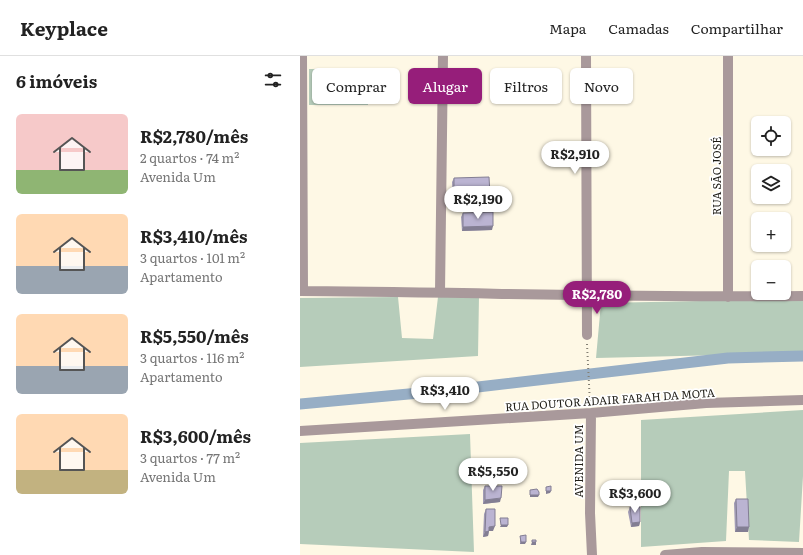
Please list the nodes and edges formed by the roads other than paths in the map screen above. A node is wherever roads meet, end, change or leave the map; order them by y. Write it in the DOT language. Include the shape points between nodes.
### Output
graph roads {
  1 [pos="302,56"];
  2 [pos="443,56"];
  3 [pos="586,56"];
  4 [pos="728,56"];
  5 [pos="302,291"];
  6 [pos="440,292"];
  7 [pos="586,295"];
  8 [pos="803,296"];
  9 [pos="728,297"];
  10 [pos="587,335"];
  11 [pos="803,400"];
  12 [pos="591,413"];
  13 [pos="300,430"];
  14 [pos="803,553"];
  15 [pos="592,555"];
  16 [pos="665,555"];
  1 -- 5 [label="street"];
  2 -- 6 [label="street"];
  3 -- 7 [label="street"];
  4 -- 9 [label="street, RUA SÃO JOSÉ"];
  5 -- 6 [label="street"];
  6 -- 7 [label="street"];
  7 -- 9 [label="street"];
  7 -- 10 [label="street"];
  8 -- 9 [label="street"];
  11 -- 12 [label="street, RUA DOUTOR ADAIR FARAH DA MOTA" via="706,403"];
  12 -- 13 [label="street, RUA DOUTOR ADAIR FARAH DA MOTA"];
  12 -- 15 [label="street, AVENIDA UM"];
  14 -- 16 [label="street" via="702,552"];
}
